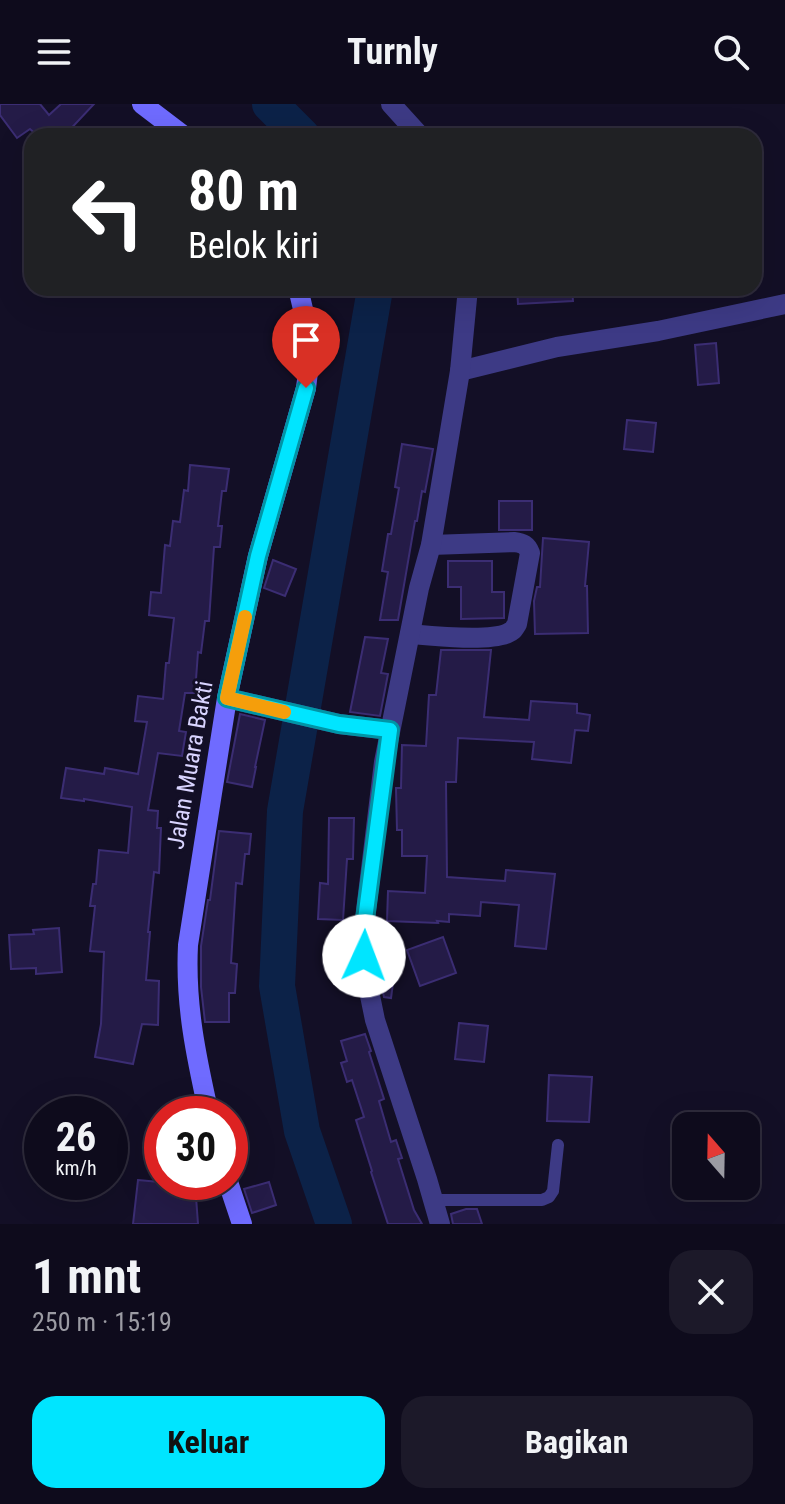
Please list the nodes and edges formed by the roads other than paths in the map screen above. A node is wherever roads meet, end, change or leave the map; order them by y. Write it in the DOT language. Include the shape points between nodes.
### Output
graph roads {
  1 [pos="142,104"];
  2 [pos="391,104"];
  3 [pos="174,128"];
  4 [pos="413,128"];
  5 [pos="300,296"];
  6 [pos="467,296"];
  7 [pos="785,304"];
  8 [pos="460,371"];
  9 [pos="431,545"];
  10 [pos="410,634"];
  11 [pos="227,698"];
  12 [pos="390,730"];
  13 [pos="205,1096"];
  14 [pos="558,1145"];
  15 [pos="234,1200"];
  16 [pos="433,1200"];
  17 [pos="242,1224"];
  18 [pos="440,1224"];
  1 -- 3 [label="street"];
  2 -- 4 [label="street"];
  5 -- 11 [label="street, Jalan Muara Bakti" via="310,356 306,388 258,556"];
  6 -- 8 [label="street"];
  7 -- 8 [label="street"];
  8 -- 9 [label="street"];
  9 -- 10 [label="street"];
  9 -- 10 [label="street" via="527,546 517,624 502,635"];
  10 -- 12 [label="street"];
  11 -- 12 [label="street"];
  11 -- 13 [label="street, Jalan Muara Bakti" via="186,975"];
  12 -- 16 [label="street" via="364,956 375,1020"];
  14 -- 16 [label="lane" via="549,1197"];
  15 -- 17 [label="street"];
  16 -- 18 [label="street"];
}
